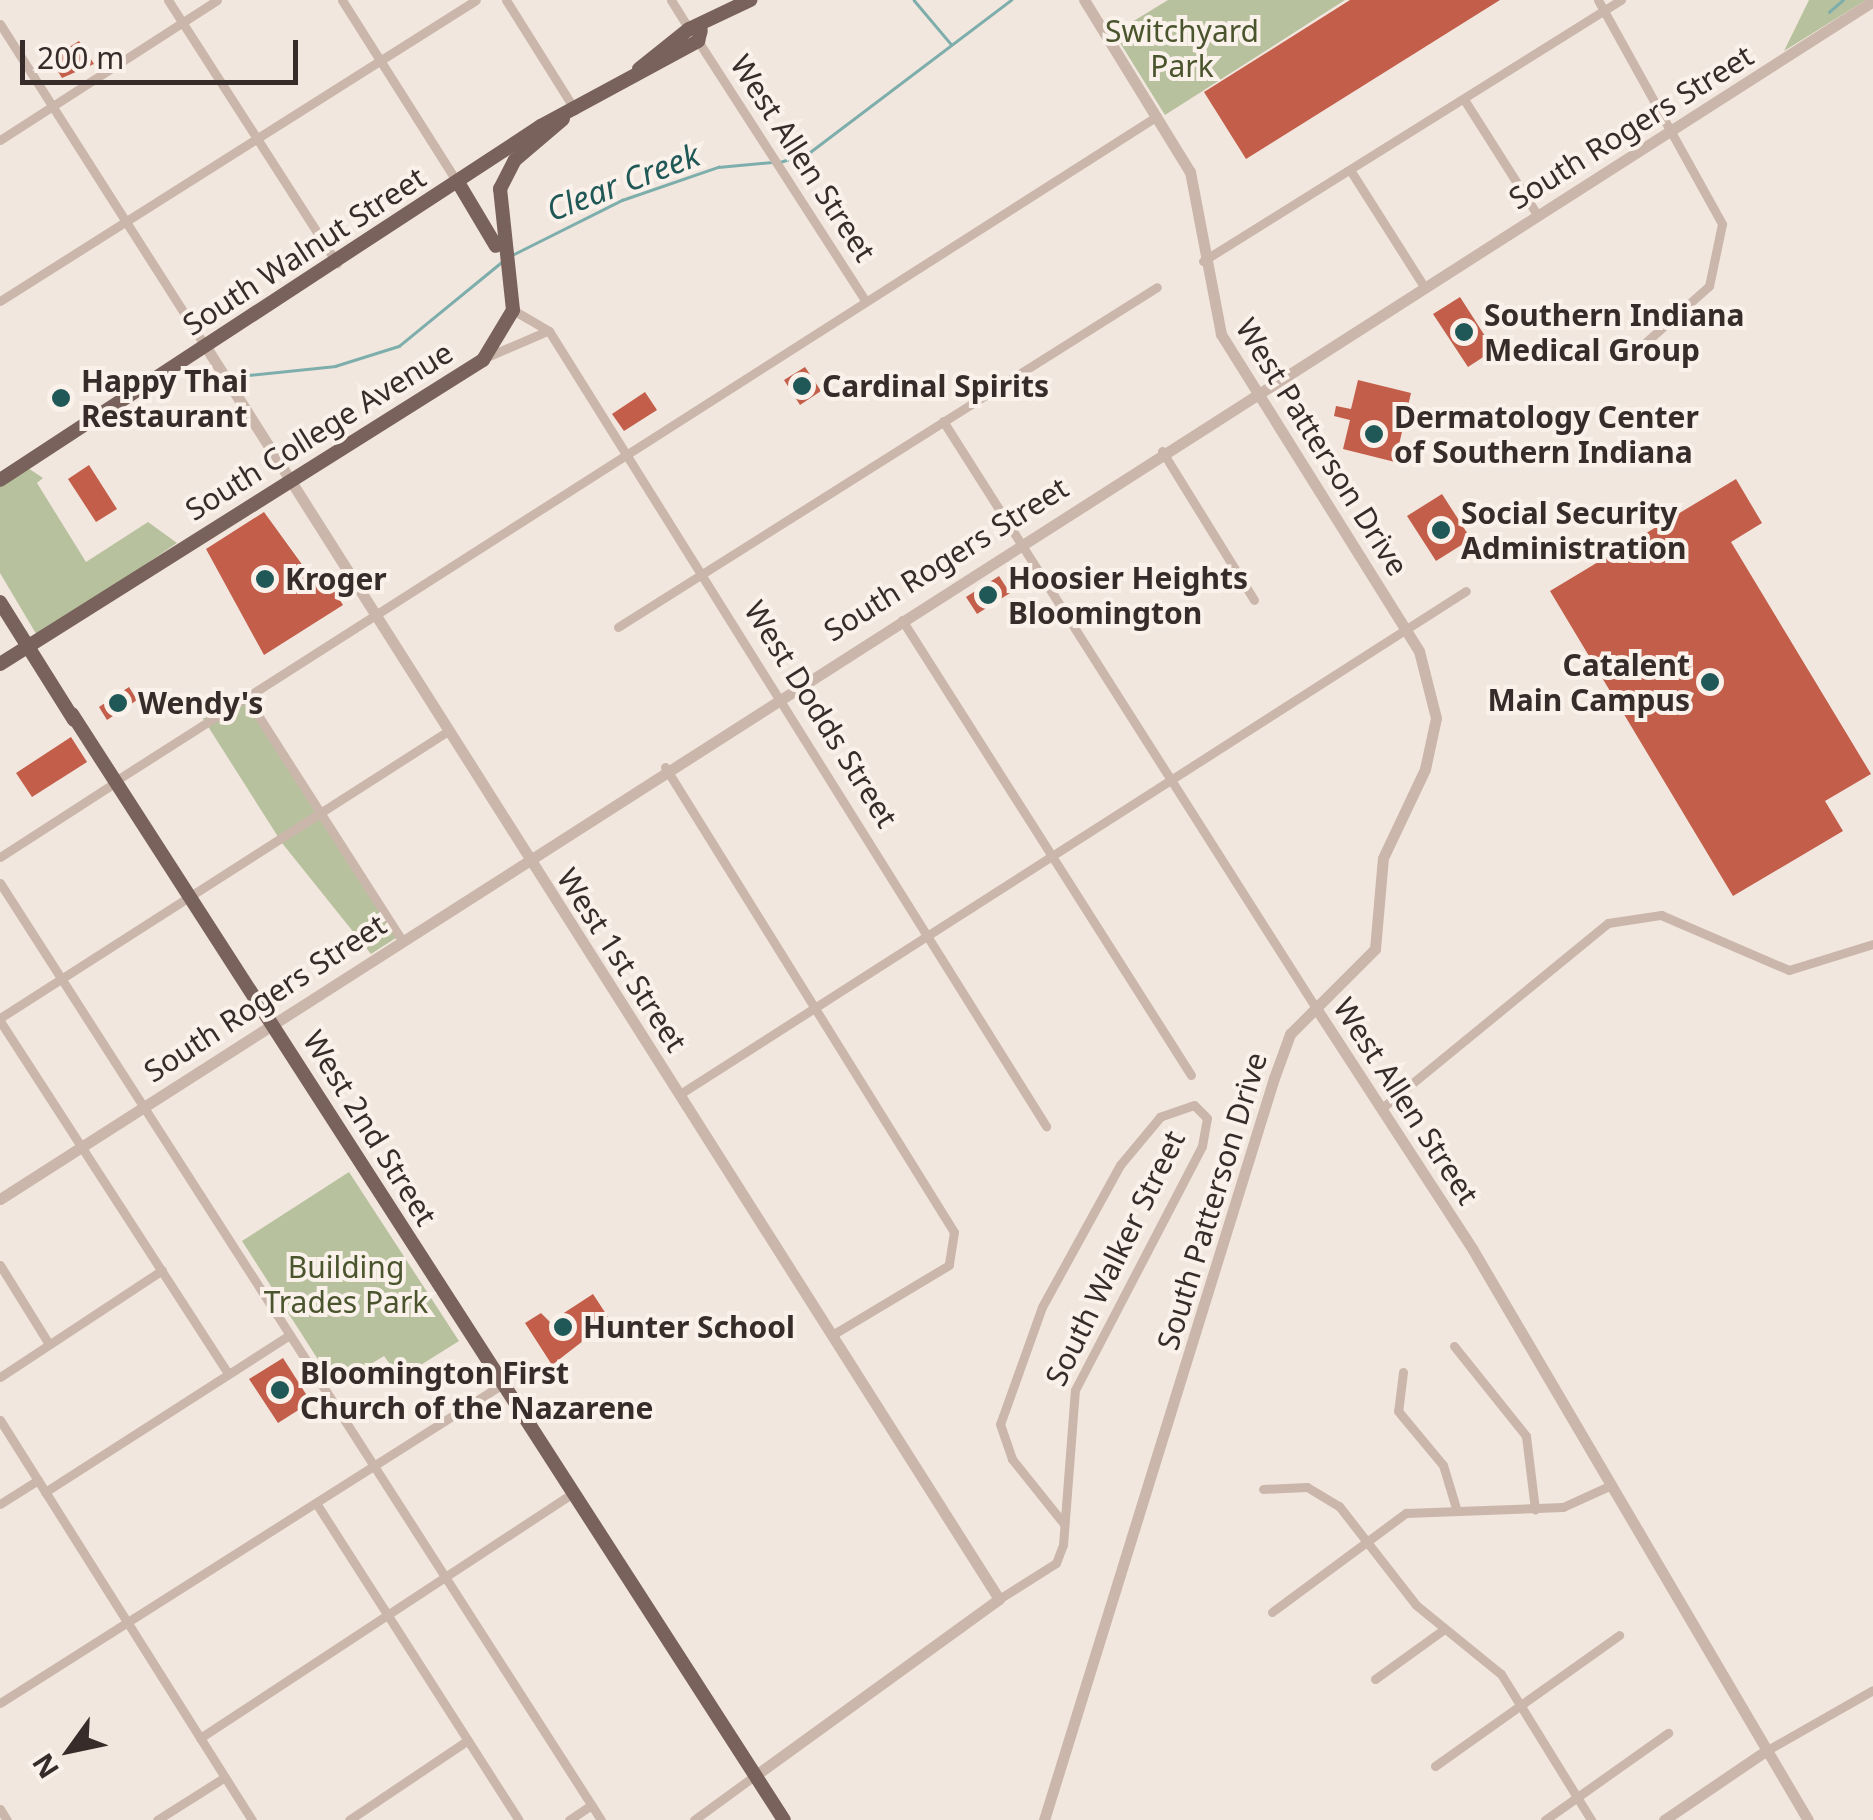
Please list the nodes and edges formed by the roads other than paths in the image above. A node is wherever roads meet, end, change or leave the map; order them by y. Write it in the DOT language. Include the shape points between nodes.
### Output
graph roads {
  1 [pos="168,0"];
  2 [pos="218,0"];
  3 [pos="342,0"];
  4 [pos="476,0"];
  5 [pos="506,0"];
  6 [pos="671,0"];
  7 [pos="750,0"];
  8 [pos="1084,0"];
  9 [pos="1598,0"];
  10 [pos="1621,0"];
  11 [pos="1873,2"];
  12 [pos="1605,12"];
  13 [pos="182,23"];
  14 [pos="0,24"];
  15 [pos="696,33"];
  16 [pos="380,61"];
  17 [pos="1465,101"];
  18 [pos="52,106"];
  19 [pos="569,114"];
  20 [pos="1157,116"];
  21 [pos="1676,130"];
  22 [pos="256,138"];
  23 [pos="0,140"];
  24 [pos="1352,173"];
  25 [pos="454,187"];
  26 [pos="1538,216"];
  27 [pos="124,220"];
  28 [pos="497,239"];
  29 [pos="1203,261"];
  30 [pos="337,263"];
  31 [pos="1423,285"];
  32 [pos="1157,286"];
  33 [pos="0,301"];
  34 [pos="866,302"];
  35 [pos="513,310"];
  36 [pos="550,331"];
  37 [pos="1646,342"];
  38 [pos="206,347"];
  39 [pos="483,360"];
  40 [pos="1256,390"];
  41 [pos="943,421"];
  42 [pos="1162,451"];
  43 [pos="626,454"];
  44 [pos="0,480"];
  45 [pos="289,484"];
  46 [pos="1023,540"];
  47 [pos="700,575"];
  48 [pos="1466,591"];
  49 [pos="1254,600"];
  50 [pos="0,602"];
  51 [pos="374,616"];
  52 [pos="900,618"];
  53 [pos="618,627"];
  54 [pos="1406,630"];
  55 [pos="28,646"];
  56 [pos="0,664"];
  57 [pos="778,694"];
  58 [pos="247,698"];
  59 [pos="448,731"];
  60 [pos="665,766"];
  61 [pos="116,781"];
  62 [pos="1176,781"];
  63 [pos="320,813"];
  64 [pos="528,855"];
  65 [pos="0,857"];
  66 [pos="1052,859"];
  67 [pos="0,883"];
  68 [pos="190,896"];
  69 [pos="928,936"];
  70 [pos="401,939"];
  71 [pos="1873,944"];
  72 [pos="60,980"];
  73 [pos="815,1007"];
  74 [pos="1316,1008"];
  75 [pos="0,1020"];
  76 [pos="272,1024"];
  77 [pos="1191,1075"];
  78 [pos="680,1094"];
  79 [pos="144,1108"];
  80 [pos="1382,1108"];
  81 [pos="1046,1126"];
  82 [pos="82,1146"];
  83 [pos="0,1198"];
  84 [pos="0,1265"];
  85 [pos="162,1270"];
  86 [pos="290,1335"];
  87 [pos="832,1335"];
  88 [pos="49,1344"];
  89 [pos="1454,1346"];
  90 [pos="1403,1372"];
  91 [pos="228,1374"];
  92 [pos="0,1377"];
  93 [pos="501,1385"];
  94 [pos="0,1420"];
  95 [pos="373,1466"];
  96 [pos="38,1480"];
  97 [pos="1607,1487"];
  98 [pos="1263,1488"];
  99 [pos="45,1492"];
  100 [pos="571,1494"];
  101 [pos="316,1502"];
  102 [pos="0,1504"];
  103 [pos="1456,1508"];
  104 [pos="1535,1509"];
  105 [pos="1064,1524"];
  106 [pos="1367,1537"];
  107 [pos="446,1578"];
  108 [pos="999,1599"];
  109 [pos="1272,1612"];
  110 [pos="388,1615"];
  111 [pos="128,1622"];
  112 [pos="1443,1630"];
  113 [pos="1619,1635"];
  114 [pos="1375,1678"];
  115 [pos="1873,1690"];
  116 [pos="0,1703"];
  117 [pos="1521,1706"];
  118 [pos="1668,1733"];
  119 [pos="200,1738"];
  120 [pos="468,1740"];
  121 [pos="1764,1752"];
  122 [pos="1435,1766"];
  123 [pos="225,1777"];
  124 [pos="754,1777"];
  125 [pos="1574,1798"];
  126 [pos="592,1805"];
  127 [pos="0,1809"];
  128 [pos="7,1820"];
  129 [pos="157,1820"];
  130 [pos="252,1820"];
  131 [pos="349,1820"];
  132 [pos="519,1820"];
  133 [pos="570,1820"];
  134 [pos="601,1820"];
  135 [pos="694,1820"];
  136 [pos="784,1820"];
  137 [pos="1044,1820"];
  138 [pos="1545,1820"];
  139 [pos="1590,1820"];
  140 [pos="1664,1820"];
  141 [pos="1808,1820"];
  1 -- 13 [label="street"];
  2 -- 13 [label="street"];
  3 -- 16 [label="street"];
  4 -- 16 [label="street"];
  5 -- 19 [label="street"];
  6 -- 15 [label="street, West Allen Street"];
  7 -- 15 [label="main road, South Walnut Street"];
  8 -- 20 [label="street, West Patterson Drive"];
  9 -- 12 [label="street"];
  10 -- 12 [label="street"];
  11 -- 21 [label="street, South Rogers Street"];
  12 -- 17 [label="street"];
  12 -- 21 [label="street"];
  13 -- 18 [label="street"];
  13 -- 22 [label="street"];
  14 -- 18 [label="street"];
  15 -- 19 [label="main road, South Walnut Street"];
  15 -- 34 [label="street, West Allen Street"];
  16 -- 22 [label="street"];
  16 -- 25 [label="street"];
  17 -- 24 [label="street"];
  17 -- 26 [label="street"];
  18 -- 23 [label="street"];
  18 -- 27 [label="street"];
  19 -- 25 [label="main road, South Walnut Street"];
  19 -- 28 [label="main road" via="505,174"];
  20 -- 29 [label="street, West Patterson Drive" via="1190,172"];
  20 -- 34 [label="street"];
  21 -- 26 [label="street, South Rogers Street"];
  21 -- 37 [label="street" via="1715,198 1718,260 1689,312"];
  22 -- 27 [label="street"];
  22 -- 30 [label="street"];
  24 -- 29 [label="street"];
  24 -- 31 [label="street"];
  25 -- 28 [label="main road"];
  25 -- 30 [label="main road, South Walnut Street"];
  26 -- 31 [label="street, South Rogers Street"];
  27 -- 33 [label="street"];
  27 -- 38 [label="street"];
  28 -- 35 [label="main road"];
  29 -- 40 [label="street, West Patterson Drive" via="1210,310"];
  30 -- 38 [label="main road, South Walnut Street"];
  31 -- 40 [label="street, South Rogers Street"];
  32 -- 41 [label="street"];
  34 -- 43 [label="street"];
  35 -- 36 [label="street, West Dodds Street"];
  35 -- 39 [label="main road, South College Avenue"];
  36 -- 39 [label="street" via="533,330"];
  36 -- 43 [label="street, West Dodds Street"];
  38 -- 44 [label="main road, South Walnut Street"];
  38 -- 45 [label="street, West 1st Street"];
  39 -- 45 [label="main road, South College Avenue"];
  40 -- 42 [label="street, South Rogers Street"];
  40 -- 54 [label="street, West Patterson Drive"];
  41 -- 46 [label="street, West Allen Street"];
  41 -- 47 [label="street"];
  42 -- 46 [label="street, South Rogers Street"];
  42 -- 49 [label="street"];
  43 -- 47 [label="street, West Dodds Street"];
  43 -- 51 [label="street"];
  45 -- 51 [label="street, West 1st Street"];
  45 -- 55 [label="main road, South College Avenue"];
  46 -- 52 [label="street, South Rogers Street"];
  46 -- 62 [label="street, West Allen Street"];
  47 -- 53 [label="street"];
  47 -- 57 [label="street, West Dodds Street"];
  48 -- 54 [label="street"];
  50 -- 55 [label="main road, West 2nd Street"];
  51 -- 58 [label="street"];
  51 -- 59 [label="street, West 1st Street"];
  52 -- 57 [label="street, South Rogers Street"];
  52 -- 66 [label="street"];
  54 -- 62 [label="street"];
  54 -- 74 [label="street, South Patterson Drive" via="1431,679 1435,732 1383,858 1375,949"];
  55 -- 56 [label="main road, South College Avenue"];
  55 -- 61 [label="main road, West 2nd Street"];
  57 -- 60 [label="street, South Rogers Street"];
  57 -- 69 [label="street, West Dodds Street"];
  58 -- 61 [label="street"];
  58 -- 63 [label="street"];
  59 -- 63 [label="street"];
  59 -- 64 [label="street, West 1st Street"];
  60 -- 64 [label="street, South Rogers Street"];
  60 -- 73 [label="street"];
  61 -- 65 [label="street"];
  61 -- 68 [label="main road, West 2nd Street"];
  62 -- 66 [label="street"];
  62 -- 74 [label="street, West Allen Street"];
  63 -- 68 [label="street"];
  63 -- 70 [label="street"];
  64 -- 70 [label="street, South Rogers Street"];
  64 -- 78 [label="street, West 1st Street"];
  66 -- 69 [label="street"];
  66 -- 77 [label="street"];
  67 -- 72 [label="street"];
  68 -- 72 [label="street"];
  68 -- 76 [label="main road, West 2nd Street"];
  69 -- 73 [label="street"];
  69 -- 81 [label="street, West Dodds Street"];
  70 -- 76 [label="street, South Rogers Street"];
  71 -- 80 [label="street" via="1789,970 1660,916 1608,923"];
  72 -- 75 [label="street"];
  72 -- 79 [label="street"];
  73 -- 78 [label="street"];
  73 -- 87 [label="street" via="954,1232 957,1256"];
  74 -- 80 [label="street, West Allen Street"];
  74 -- 137 [label="street, South Patterson Drive" via="1290,1034 1274,1078"];
  75 -- 82 [label="street"];
  76 -- 79 [label="street, South Rogers Street"];
  76 -- 93 [label="main road, West 2nd Street"];
  78 -- 87 [label="street, West 1st Street"];
  79 -- 82 [label="street, South Rogers Street"];
  79 -- 86 [label="street"];
  80 -- 97 [label="street, West Allen Street"];
  82 -- 83 [label="street, South Rogers Street"];
  82 -- 85 [label="street"];
  84 -- 88 [label="street"];
  85 -- 88 [label="street"];
  85 -- 91 [label="street"];
  86 -- 91 [label="street"];
  86 -- 95 [label="street"];
  87 -- 108 [label="street, West 1st Street"];
  88 -- 92 [label="street"];
  89 -- 104 [label="street" via="1526,1436"];
  90 -- 103 [label="street" via="1398,1411 1443,1466"];
  91 -- 99 [label="street"];
  93 -- 95 [label="street"];
  93 -- 100 [label="main road, West 2nd Street"];
  94 -- 96 [label="street"];
  95 -- 101 [label="street"];
  95 -- 107 [label="street"];
  96 -- 99 [label="street"];
  96 -- 102 [label="street"];
  97 -- 104 [label="street"];
  97 -- 121 [label="street, West Allen Street"];
  98 -- 106 [label="street" via="1317,1491"];
  99 -- 111 [label="street"];
  100 -- 107 [label="street"];
  100 -- 124 [label="main road, West 2nd Street"];
  101 -- 110 [label="street"];
  101 -- 111 [label="street"];
  103 -- 104 [label="street"];
  103 -- 106 [label="street" via="1406,1513"];
  105 -- 105 [label="street, South Walker Street" via="1075,1390 1202,1146 1207,1118 1194,1105 1160,1117 1120,1165 1042,1307 1000,1424 1012,1459"];
  105 -- 108 [label="street, South Walker Street" via="1056,1563"];
  106 -- 109 [label="street"];
  106 -- 112 [label="street"];
  107 -- 110 [label="street"];
  107 -- 126 [label="street"];
  108 -- 124 [label="street, South Walker Street"];
  110 -- 119 [label="street"];
  110 -- 120 [label="street"];
  111 -- 116 [label="street"];
  111 -- 119 [label="street"];
  112 -- 114 [label="street"];
  112 -- 117 [label="street" via="1500,1674"];
  113 -- 117 [label="street"];
  115 -- 121 [label="street"];
  117 -- 122 [label="street"];
  117 -- 125 [label="street"];
  118 -- 125 [label="street"];
  119 -- 123 [label="street"];
  120 -- 131 [label="street"];
  120 -- 132 [label="street"];
  121 -- 140 [label="street"];
  121 -- 141 [label="street, West Allen Street"];
  123 -- 129 [label="street"];
  123 -- 130 [label="street"];
  124 -- 135 [label="street, South Walker Street"];
  124 -- 136 [label="main road, West 2nd Street"];
  125 -- 138 [label="street"];
  125 -- 139 [label="street"];
  126 -- 133 [label="street"];
  126 -- 134 [label="street"];
  127 -- 128 [label="street"];
}
